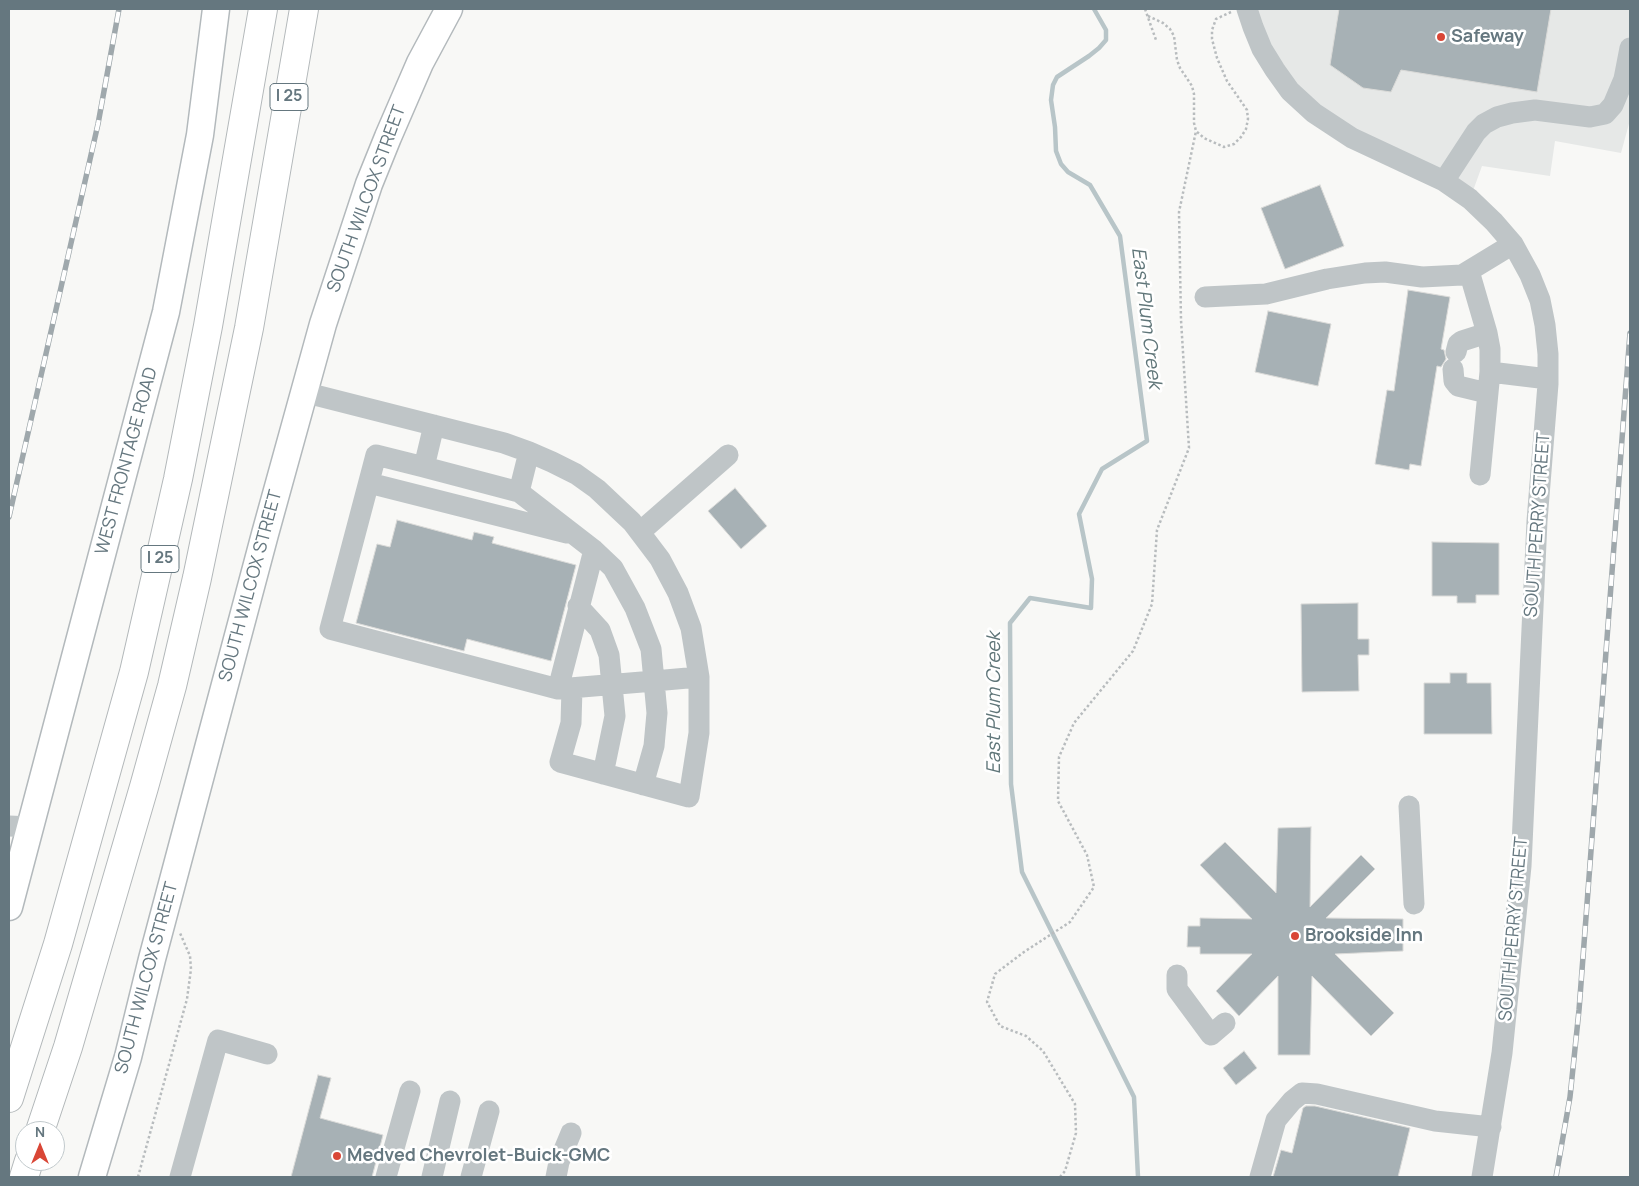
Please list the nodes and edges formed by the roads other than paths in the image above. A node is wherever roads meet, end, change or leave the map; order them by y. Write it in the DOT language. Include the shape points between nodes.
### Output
graph roads {
  1 [pos="216,9"];
  2 [pos="257,9"];
  3 [pos="263,9"];
  4 [pos="304,9"];
  5 [pos="316,9"];
  6 [pos="449,9"];
  7 [pos="1239,10"];
  8 [pos="1630,48"];
  9 [pos="1444,181"];
  10 [pos="273,184"];
  11 [pos="1513,244"];
  12 [pos="221,258"];
  13 [pos="1470,271"];
  14 [pos="1205,297"];
  15 [pos="1487,333"];
  16 [pos="1490,372"];
  17 [pos="1548,379"];
  18 [pos="303,392"];
  19 [pos="1487,393"];
  20 [pos="434,425"];
  21 [pos="530,452"];
  22 [pos="728,455"];
  23 [pos="424,467"];
  24 [pos="1480,475"];
  25 [pos="368,483"];
  26 [pos="519,492"];
  27 [pos="640,532"];
  28 [pos="574,535"];
  29 [pos="594,550"];
  30 [pos="578,606"];
  31 [pos="699,677"];
  32 [pos="654,681"];
  33 [pos="612,685"];
  34 [pos="565,689"];
  35 [pos="603,774"];
  36 [pos="643,785"];
  37 [pos="1409,806"];
  38 [pos="20,827"];
  39 [pos="1414,904"];
  40 [pos="9,907"];
  41 [pos="1177,975"];
  42 [pos="1225,1023"];
  43 [pos="267,1054"];
  44 [pos="410,1091"];
  45 [pos="9,1098"];
  46 [pos="450,1101"];
  47 [pos="489,1112"];
  48 [pos="43,1121"];
  49 [pos="1491,1128"];
  50 [pos="571,1133"];
  51 [pos="92,1177"];
  52 [pos="180,1177"];
  53 [pos="386,1177"];
  54 [pos="432,1177"];
  55 [pos="472,1177"];
  56 [pos="556,1177"];
  57 [pos="1260,1177"];
  58 [pos="1482,1177"];
  1 -- 38 [label="main road, WEST FRONTAGE ROAD" via="199,144 166,312"];
  2 -- 12 [label="highway"];
  3 -- 12 [label="highway, I 25"];
  4 -- 10 [label="highway, I 25"];
  5 -- 10 [label="highway"];
  6 -- 18 [label="main road, SOUTH WILCOX STREET" via="420,63 369,184"];
  7 -- 9 [label="street, SOUTH PERRY STREET" via="1290,91 1314,113 1352,138"];
  8 -- 9 [label="street" via="1624,78 1613,106 1605,114 1590,118 1534,110 1497,118 1476,132"];
  9 -- 11 [label="street, SOUTH PERRY STREET" via="1470,199"];
  10 -- 48 [label="highway, I 25" via="225,448 172,686 101,938"];
  11 -- 13 [label="street"];
  11 -- 17 [label="street, SOUTH PERRY STREET" via="1540,300 1548,354"];
  12 -- 45 [label="highway, I 25" via="178,479 134,672 58,944"];
  13 -- 14 [label="street" via="1462,275 1430,276 1365,273 1266,294"];
  13 -- 15 [label="street"];
  15 -- 16 [label="street"];
  15 -- 19 [label="street" via="1458,344 1454,381 1458,386"];
  16 -- 17 [label="street"];
  16 -- 19 [label="street"];
  17 -- 49 [label="street, SOUTH PERRY STREET" via="1535,555 1524,826 1505,1025"];
  18 -- 20 [label="street"];
  18 -- 51 [label="main road, SOUTH WILCOX STREET" via="128,1057"];
  19 -- 24 [label="street"];
  20 -- 21 [label="street"];
  20 -- 23 [label="street"];
  21 -- 26 [label="street"];
  21 -- 27 [label="street" via="576,474 597,489"];
  22 -- 27 [label="street"];
  23 -- 25 [label="street" via="376,454"];
  23 -- 26 [label="street"];
  25 -- 28 [label="street"];
  25 -- 34 [label="street" via="330,629"];
  26 -- 28 [label="street"];
  27 -- 31 [label="street" via="660,559 686,610"];
  28 -- 29 [label="street"];
  29 -- 30 [label="street"];
  29 -- 32 [label="street" via="613,568 635,608 651,649"];
  30 -- 33 [label="street" via="600,630"];
  30 -- 34 [label="street"];
  31 -- 32 [label="street"];
  31 -- 36 [label="street" via="699,733 689,797"];
  32 -- 33 [label="street"];
  32 -- 36 [label="street" via="657,712 654,746"];
  33 -- 34 [label="street"];
  33 -- 35 [label="street" via="615,716"];
  34 -- 35 [label="street" via="571,724 560,762"];
  35 -- 36 [label="street"];
  37 -- 39 [label="street"];
  38 -- 40 [label="main road, WEST FRONTAGE ROAD"];
  41 -- 42 [label="street" via="1177,989 1212,1035"];
  43 -- 52 [label="street" via="218,1040"];
  44 -- 53 [label="street"];
  46 -- 54 [label="street"];
  47 -- 55 [label="street"];
  49 -- 57 [label="street" via="1435,1121 1302,1093 1276,1120"];
  49 -- 58 [label="street, SOUTH PERRY STREET"];
  50 -- 56 [label="street" via="558,1162"];
}
